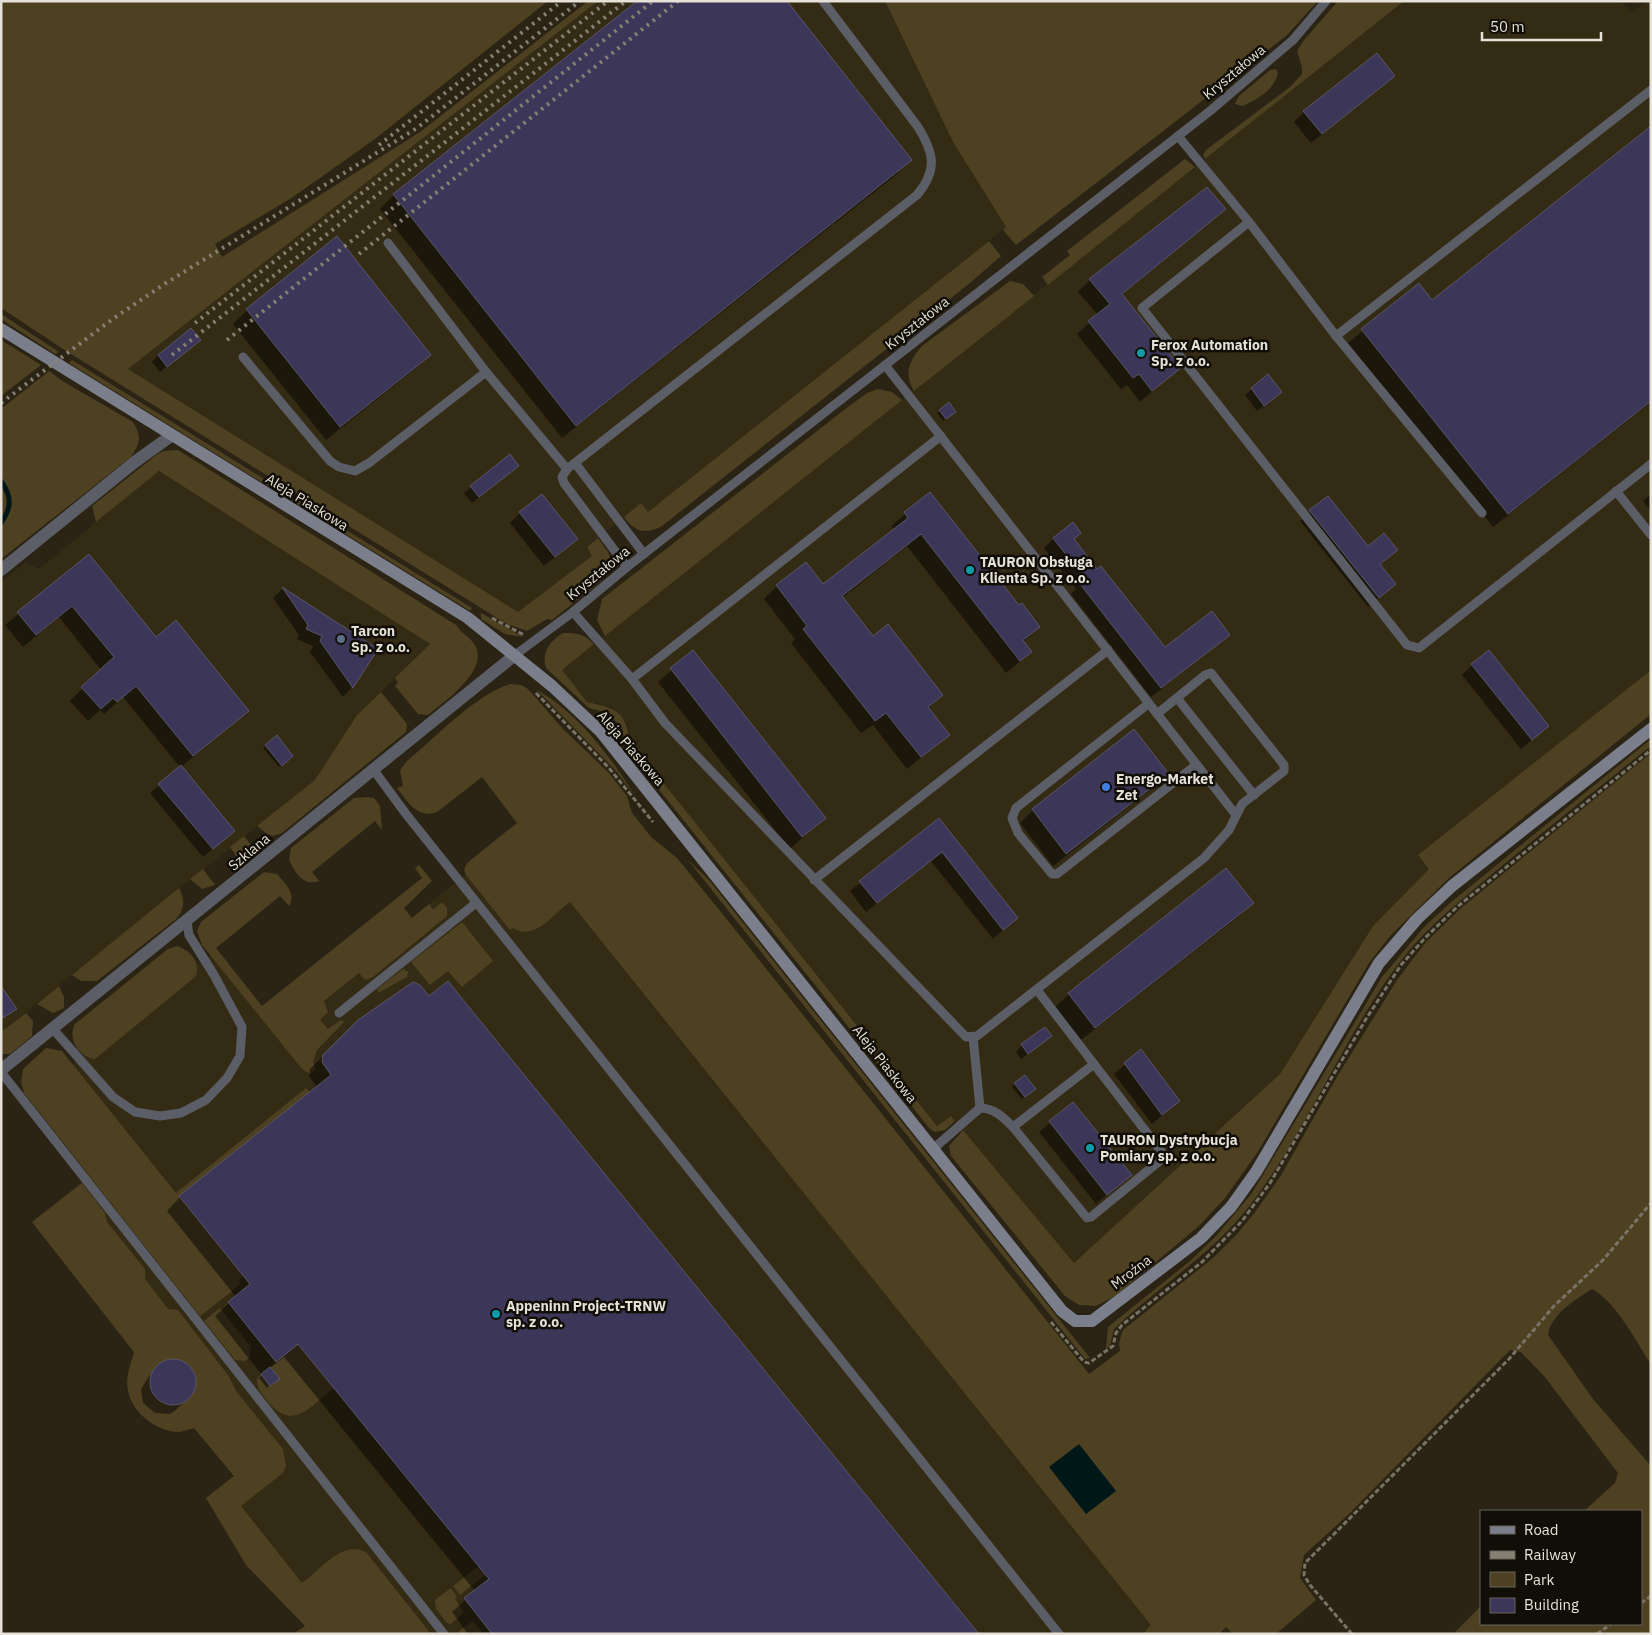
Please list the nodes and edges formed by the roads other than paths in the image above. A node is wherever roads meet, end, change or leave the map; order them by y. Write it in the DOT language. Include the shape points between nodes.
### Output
graph roads {
  1 [pos="823,1"];
  2 [pos="1326,1"];
  3 [pos="1651,90"];
  4 [pos="1178,136"];
  5 [pos="1249,222"];
  6 [pos="388,244"];
  7 [pos="1,330"];
  8 [pos="1336,336"];
  9 [pos="243,357"];
  10 [pos="885,366"];
  11 [pos="486,372"];
  12 [pos="171,436"];
  13 [pos="941,436"];
  14 [pos="575,463"];
  15 [pos="1651,464"];
  16 [pos="567,469"];
  17 [pos="1616,492"];
  18 [pos="1482,513"];
  19 [pos="1651,535"];
  20 [pos="644,554"];
  21 [pos="627,567"];
  22 [pos="1,570"];
  23 [pos="572,612"];
  24 [pos="1108,650"];
  25 [pos="515,655"];
  26 [pos="632,679"];
  27 [pos="1177,698"];
  28 [pos="1148,704"];
  29 [pos="1156,714"];
  30 [pos="1651,729"];
  31 [pos="1196,765"];
  32 [pos="373,769"];
  33 [pos="1254,795"];
  34 [pos="1236,815"];
  35 [pos="814,880"];
  36 [pos="476,903"];
  37 [pos="187,922"];
  38 [pos="1036,990"];
  39 [pos="339,1012"];
  40 [pos="53,1029"];
  41 [pos="972,1037"];
  42 [pos="1094,1064"];
  43 [pos="1,1071"];
  44 [pos="980,1108"];
  45 [pos="1013,1127"];
  46 [pos="933,1149"];
  47 [pos="1076,1321"];
  48 [pos="444,1634"];
  49 [pos="1060,1634"];
  1 -- 14 [label="lane" via="928,143 932,162 927,183 917,195"];
  2 -- 4 [label="lane, Kryształowa" via="1293,40"];
  3 -- 8 [label="lane"];
  4 -- 5 [label="lane"];
  4 -- 10 [label="lane, Kryształowa"];
  5 -- 8 [label="lane"];
  5 -- 17 [label="lane" via="1142,308 1407,645 1419,648"];
  6 -- 11 [label="lane"];
  7 -- 12 [label="main road, Aleja Piaskowa"];
  8 -- 18 [label="lane"];
  9 -- 11 [label="lane" via="330,461 355,471"];
  10 -- 13 [label="lane"];
  10 -- 20 [label="lane, Kryształowa"];
  11 -- 16 [label="lane"];
  12 -- 22 [label="street"];
  12 -- 25 [label="main road, Aleja Piaskowa" via="468,618"];
  13 -- 24 [label="lane"];
  13 -- 26 [label="lane"];
  14 -- 16 [label="lane"];
  14 -- 20 [label="lane"];
  15 -- 17 [label="lane"];
  16 -- 21 [label="lane" via="562,477 564,483"];
  17 -- 19 [label="lane"];
  20 -- 21 [label="lane, Kryształowa"];
  21 -- 23 [label="lane, Kryształowa"];
  23 -- 25 [label="lane, Kryształowa"];
  23 -- 26 [label="lane"];
  24 -- 28 [label="lane"];
  24 -- 35 [label="lane"];
  25 -- 32 [label="street, Szklana"];
  25 -- 46 [label="main road, Aleja Piaskowa" via="601,732"];
  26 -- 35 [label="lane" via="665,723"];
  27 -- 29 [label="lane"];
  27 -- 33 [label="lane"];
  27 -- 33 [label="lane" via="1209,673 1218,680 1286,768"];
  28 -- 29 [label="lane"];
  28 -- 31 [label="lane" via="1016,808 1012,818 1018,833 1052,874 1057,874"];
  29 -- 31 [label="lane"];
  30 -- 47 [label="main road, Mroźna" via="1452,886 1417,919 1379,963 1256,1172 1231,1207 1201,1238 1092,1321"];
  31 -- 34 [label="lane"];
  32 -- 36 [label="lane"];
  32 -- 37 [label="street, Szklana"];
  33 -- 34 [label="lane" via="1242,804"];
  34 -- 38 [label="lane" via="1229,830 1204,858"];
  35 -- 41 [label="lane" via="958,1030 966,1037"];
  36 -- 39 [label="lane"];
  36 -- 49 [label="lane"];
  37 -- 40 [label="street, Szklana"];
  37 -- 40 [label="lane" via="189,935 242,1027 240,1056 228,1078 206,1100 182,1113 160,1116 135,1112 113,1097"];
  38 -- 41 [label="lane"];
  38 -- 42 [label="lane"];
  40 -- 43 [label="street, Szklana"];
  41 -- 44 [label="lane"];
  42 -- 45 [label="lane"];
  42 -- 45 [label="lane" via="1164,1155 1091,1217 1081,1213"];
  43 -- 48 [label="lane"];
  44 -- 45 [label="lane" via="988,1108 1002,1116"];
  44 -- 46 [label="lane"];
  46 -- 47 [label="main road, Aleja Piaskowa" via="1062,1311"];
}
